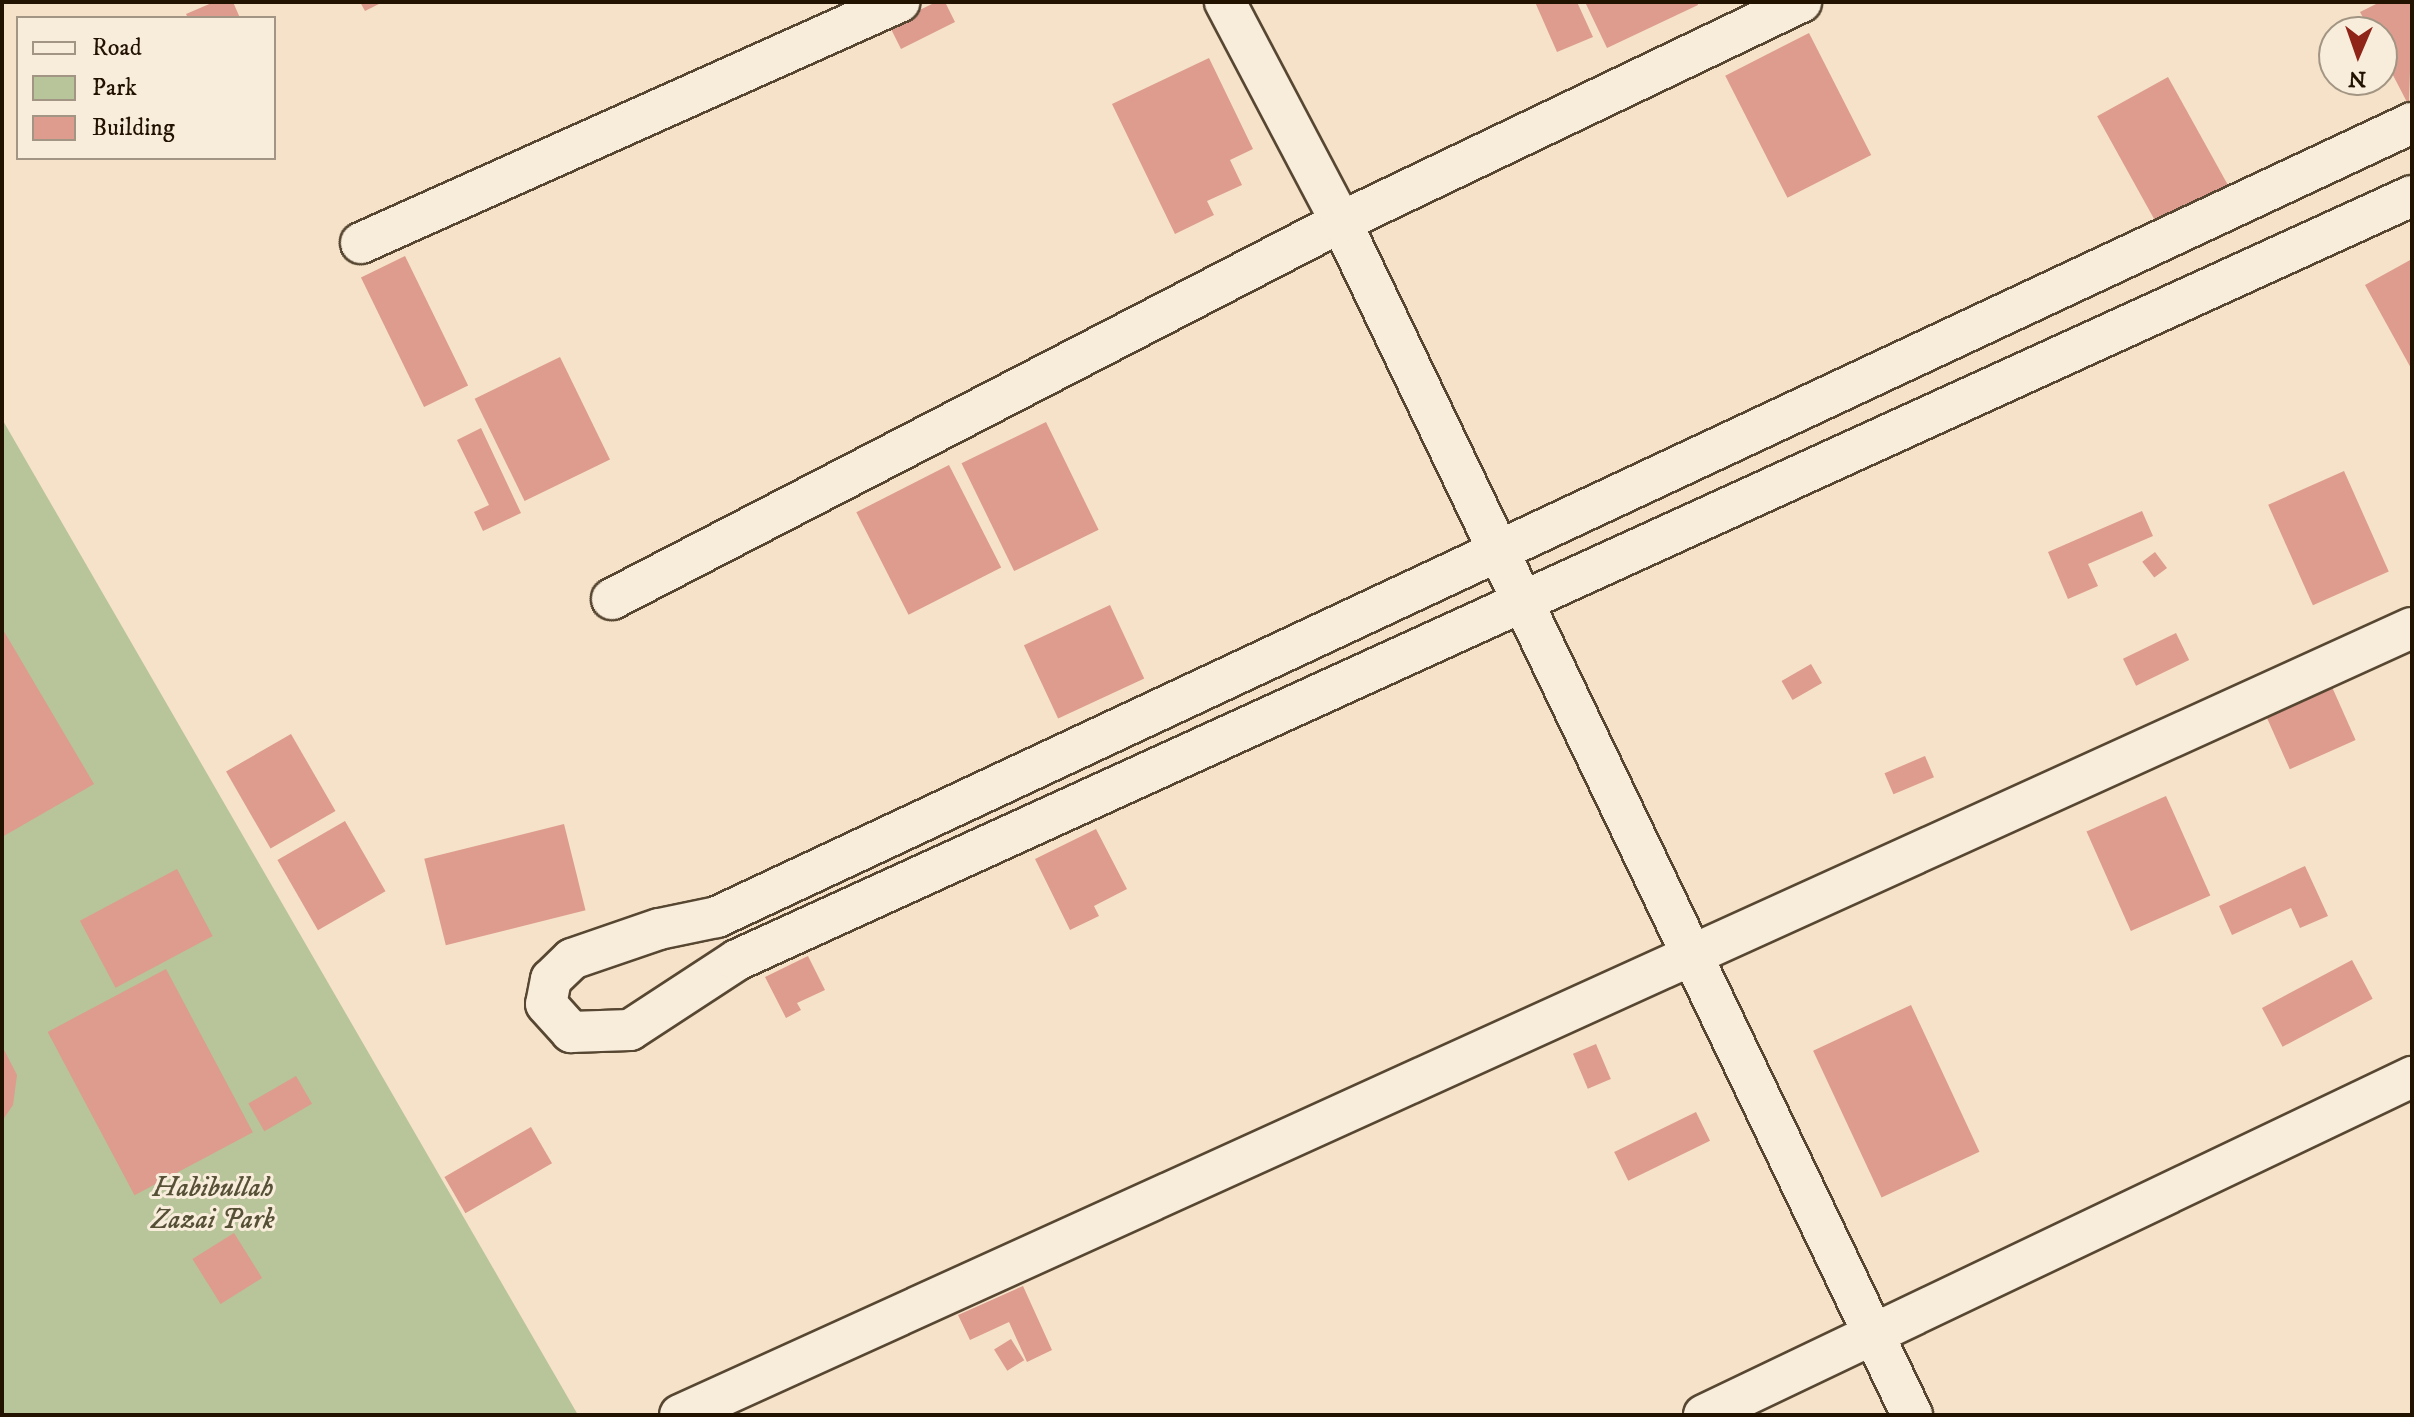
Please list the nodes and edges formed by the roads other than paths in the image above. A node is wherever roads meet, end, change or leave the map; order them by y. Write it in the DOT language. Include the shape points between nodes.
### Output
graph roads {
  1 [pos="899,2"];
  2 [pos="1225,2"];
  3 [pos="1801,2"];
  4 [pos="2412,123"];
  5 [pos="2412,196"];
  6 [pos="1341,222"];
  7 [pos="361,243"];
  8 [pos="1498,552"];
  9 [pos="612,599"];
  10 [pos="1524,603"];
  11 [pos="2412,628"];
  12 [pos="808,875"];
  13 [pos="717,917"];
  14 [pos="830,918"];
  15 [pos="1691,954"];
  16 [pos="737,960"];
  17 [pos="2412,1077"];
  18 [pos="1871,1338"];
  19 [pos="680,1415"];
  20 [pos="1704,1415"];
  21 [pos="1912,1415"];
  1 -- 7 [label="street"];
  2 -- 6 [label="street"];
  3 -- 6 [label="street"];
  4 -- 8 [label="street"];
  5 -- 10 [label="street"];
  6 -- 8 [label="street"];
  6 -- 9 [label="street"];
  8 -- 10 [label="street"];
  8 -- 12 [label="street"];
  10 -- 14 [label="street"];
  10 -- 15 [label="street"];
  11 -- 15 [label="street"];
  12 -- 13 [label="street"];
  12 -- 14 [label="street"];
  13 -- 16 [label="street"];
  13 -- 16 [label="street" via="647,932 572,959 551,979 546,1004 571,1032 630,1030"];
  14 -- 16 [label="street"];
  15 -- 18 [label="street"];
  15 -- 19 [label="street"];
  17 -- 18 [label="street"];
  18 -- 20 [label="street"];
  18 -- 21 [label="street"];
}
